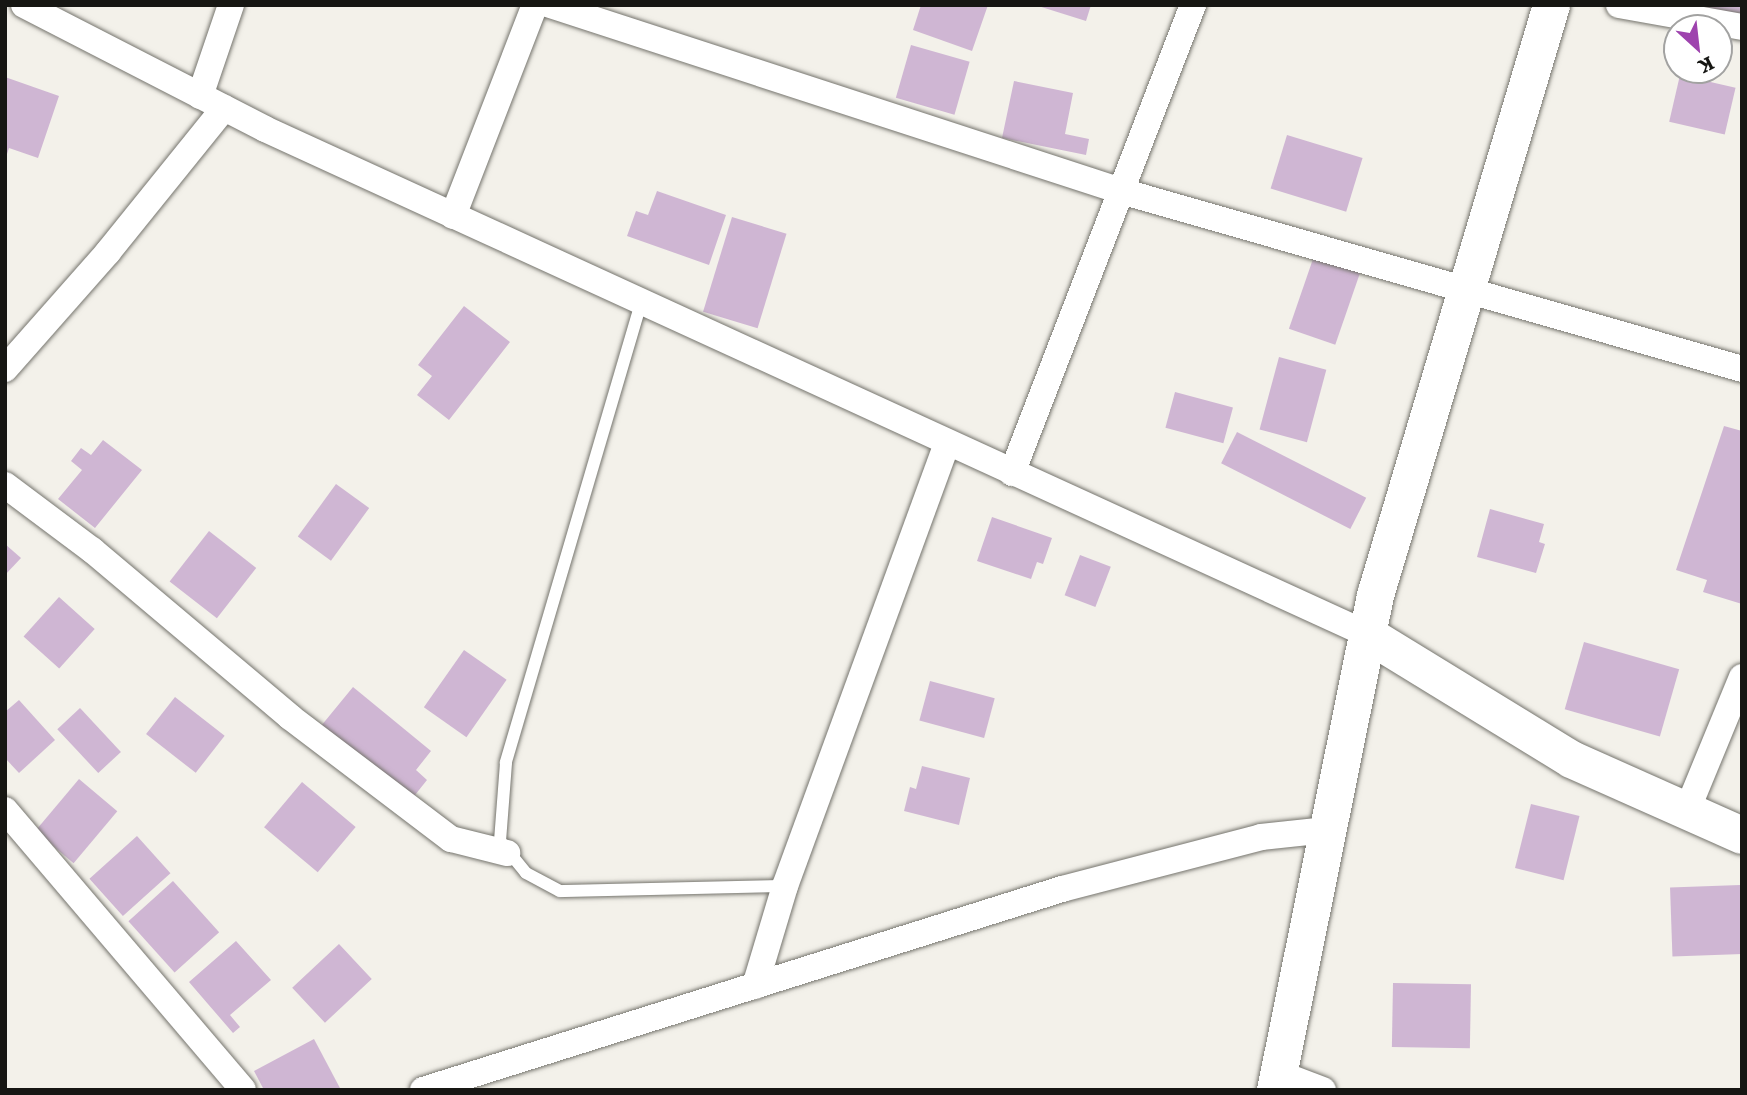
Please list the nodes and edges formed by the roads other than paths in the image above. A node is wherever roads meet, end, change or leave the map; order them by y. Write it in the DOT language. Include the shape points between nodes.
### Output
graph roads {
  1 [pos="24,5"];
  2 [pos="231,5"];
  3 [pos="535,5"];
  4 [pos="550,5"];
  5 [pos="1193,5"];
  6 [pos="1551,5"];
  7 [pos="1619,5"];
  8 [pos="1742,27"];
  9 [pos="200,96"];
  10 [pos="224,108"];
  11 [pos="1121,191"];
  12 [pos="453,216"];
  13 [pos="1467,287"];
  14 [pos="641,303"];
  15 [pos="5,369"];
  16 [pos="1742,369"];
  17 [pos="947,443"];
  18 [pos="1012,473"];
  19 [pos="5,485"];
  20 [pos="1367,635"];
  21 [pos="1742,677"];
  22 [pos="5,810"];
  23 [pos="1686,813"];
  24 [pos="1327,830"];
  25 [pos="1742,835"];
  26 [pos="508,853"];
  27 [pos="785,886"];
  28 [pos="755,986"];
  29 [pos="1276,1081"];
  30 [pos="243,1090"];
  31 [pos="423,1090"];
  32 [pos="1322,1090"];
  1 -- 9 [label="street"];
  2 -- 9 [label="street"];
  3 -- 12 [label="street"];
  4 -- 11 [label="street"];
  5 -- 11 [label="street"];
  6 -- 13 [label="main road"];
  7 -- 8 [label="street"];
  9 -- 10 [label="street"];
  10 -- 12 [label="street"];
  10 -- 15 [label="street" via="108,252"];
  11 -- 13 [label="street"];
  11 -- 18 [label="street"];
  12 -- 14 [label="street"];
  13 -- 16 [label="street"];
  13 -- 20 [label="main road"];
  14 -- 17 [label="street"];
  14 -- 26 [label="lane" via="506,763 498,828"];
  17 -- 18 [label="street"];
  17 -- 27 [label="street"];
  18 -- 20 [label="street"];
  19 -- 26 [label="street" via="92,550 290,717 452,839"];
  20 -- 23 [label="main road" via="1571,759"];
  20 -- 24 [label="main road"];
  21 -- 23 [label="street"];
  22 -- 30 [label="street" via="208,1043"];
  23 -- 25 [label="main road"];
  24 -- 28 [label="street" via="1261,837 1062,888"];
  24 -- 29 [label="main road"];
  26 -- 27 [label="lane" via="526,873 560,891"];
  27 -- 28 [label="street"];
  28 -- 31 [label="street"];
  29 -- 32 [label="street"];
}
